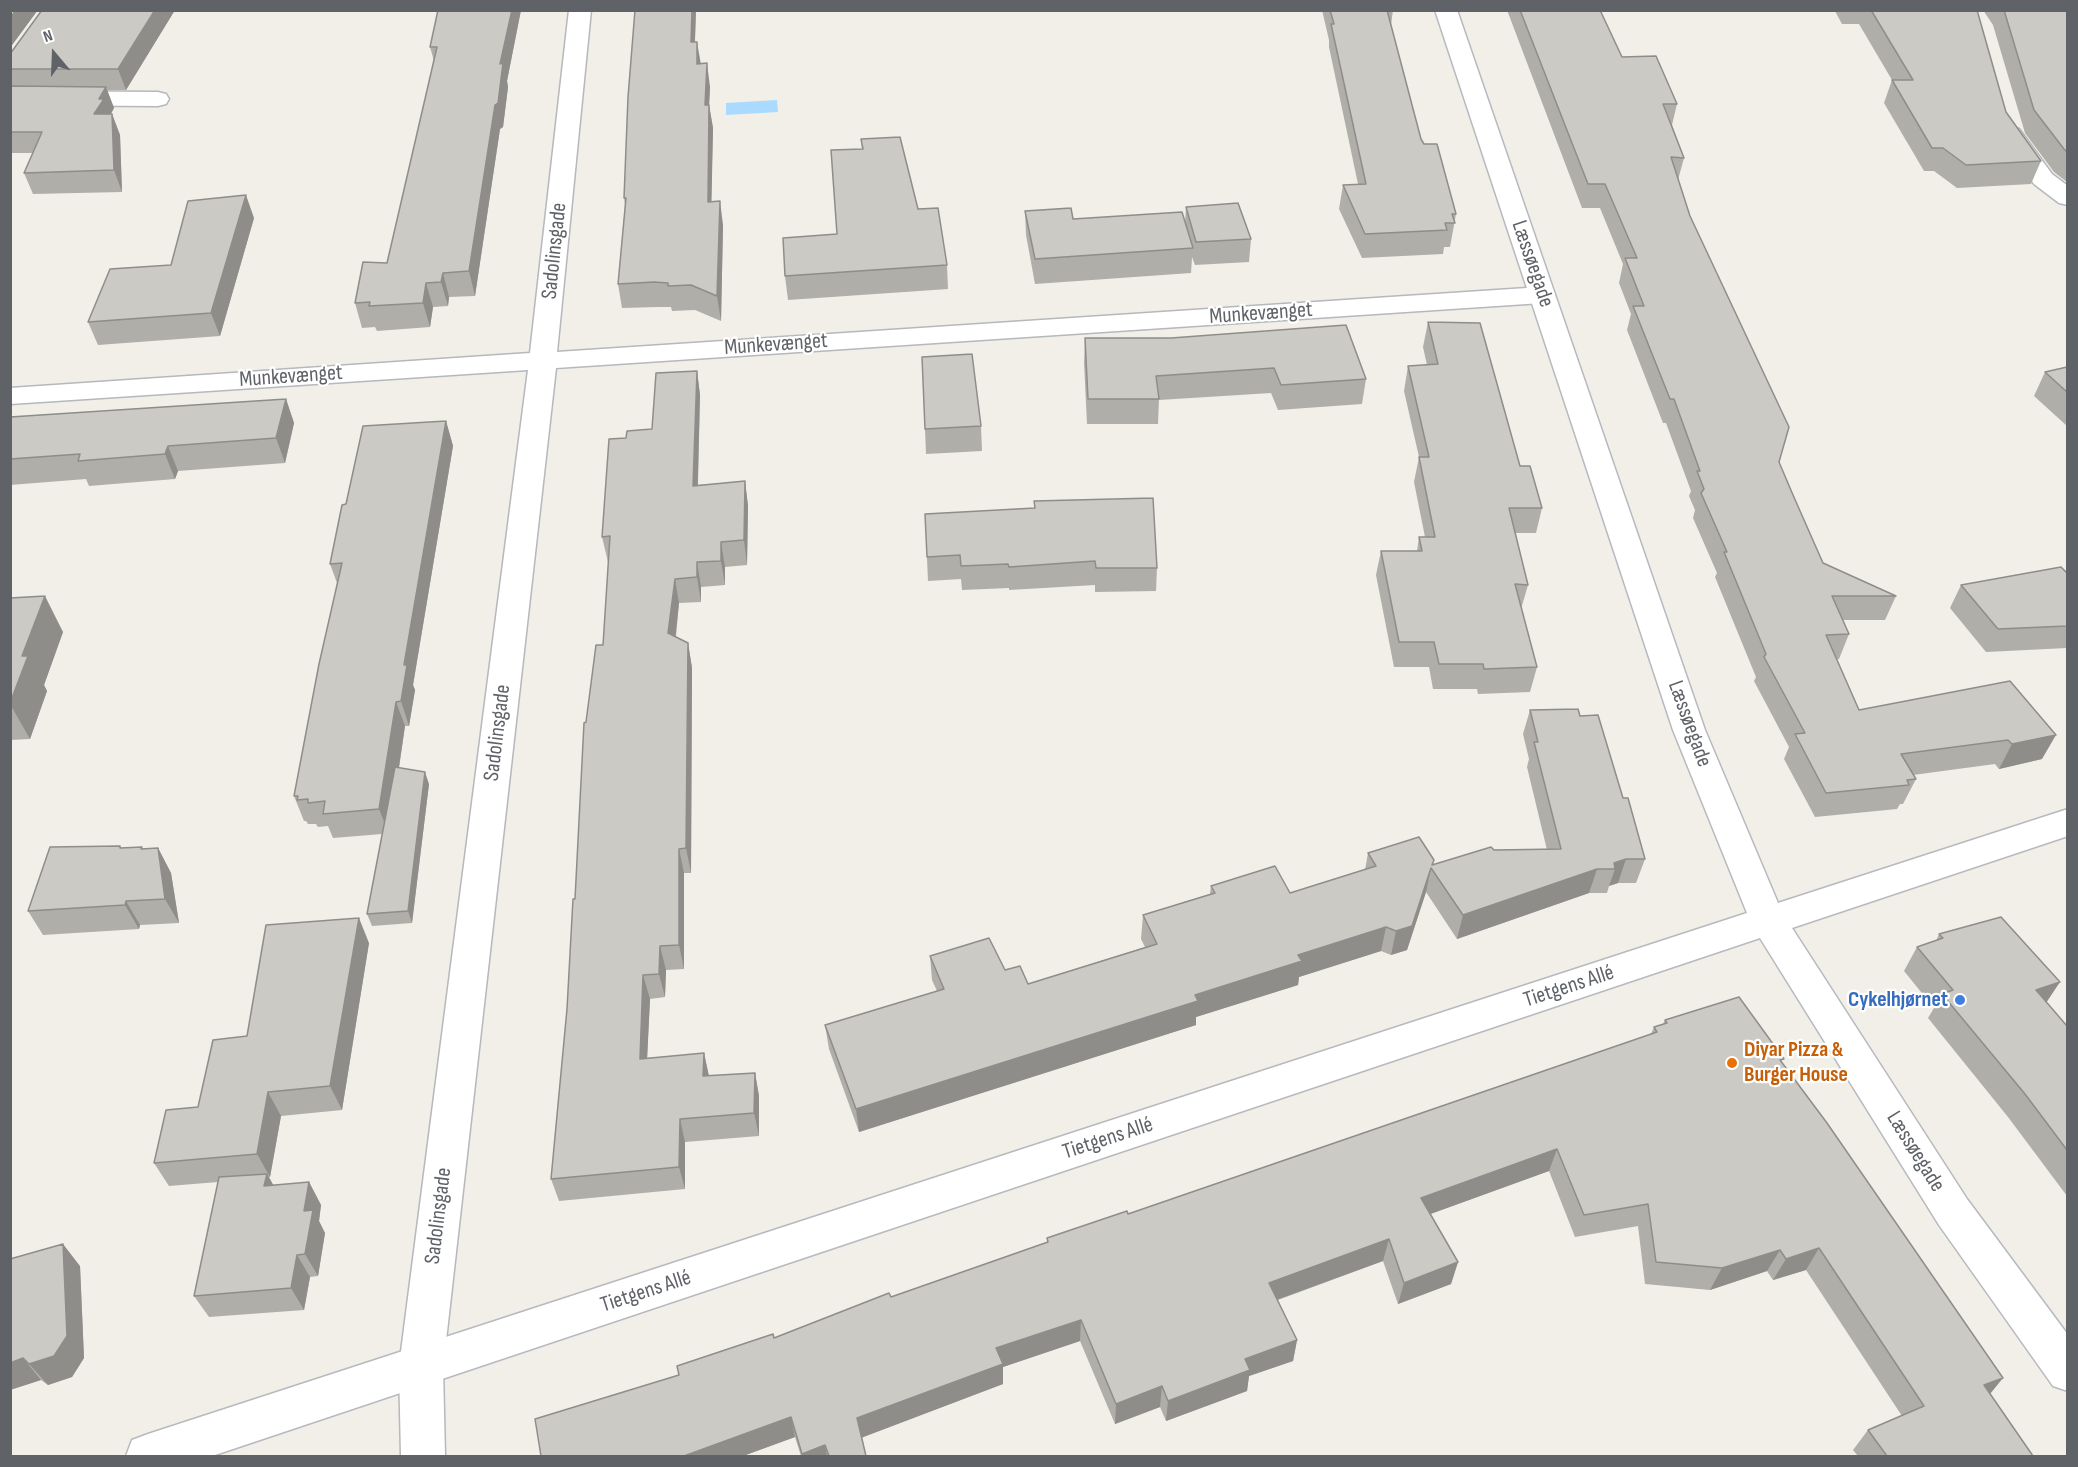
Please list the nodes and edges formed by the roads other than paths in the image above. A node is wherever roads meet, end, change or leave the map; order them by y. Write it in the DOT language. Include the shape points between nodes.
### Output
graph roads {
  1 [pos="580,10"];
  2 [pos="1446,10"];
  3 [pos="10,98"];
  4 [pos="158,99"];
  5 [pos="2005,113"];
  6 [pos="2067,198"];
  7 [pos="1542,295"];
  8 [pos="543,360"];
  9 [pos="10,396"];
  10 [pos="2067,822"];
  11 [pos="1768,921"];
  12 [pos="421,1367"];
  13 [pos="2067,1371"];
  14 [pos="148,1456"];
  15 [pos="423,1456"];
  1 -- 8 [label="street, Sadolinsgade"];
  2 -- 7 [label="street, Læssøegade"];
  3 -- 4 [label="street"];
  5 -- 6 [label="street" via="2011,134 2043,179"];
  7 -- 8 [label="street, Munkevænget"];
  7 -- 11 [label="street, Læssøegade" via="1689,730"];
  8 -- 9 [label="street, Munkevænget"];
  8 -- 12 [label="street, Sadolinsgade"];
  10 -- 11 [label="street, Tietgens Allé"];
  11 -- 12 [label="street, Tietgens Allé"];
  11 -- 13 [label="street, Læssøegade" via="1953,1212"];
  12 -- 14 [label="street, Tietgens Allé"];
  12 -- 15 [label="street, Sadolinsgade"];
}
